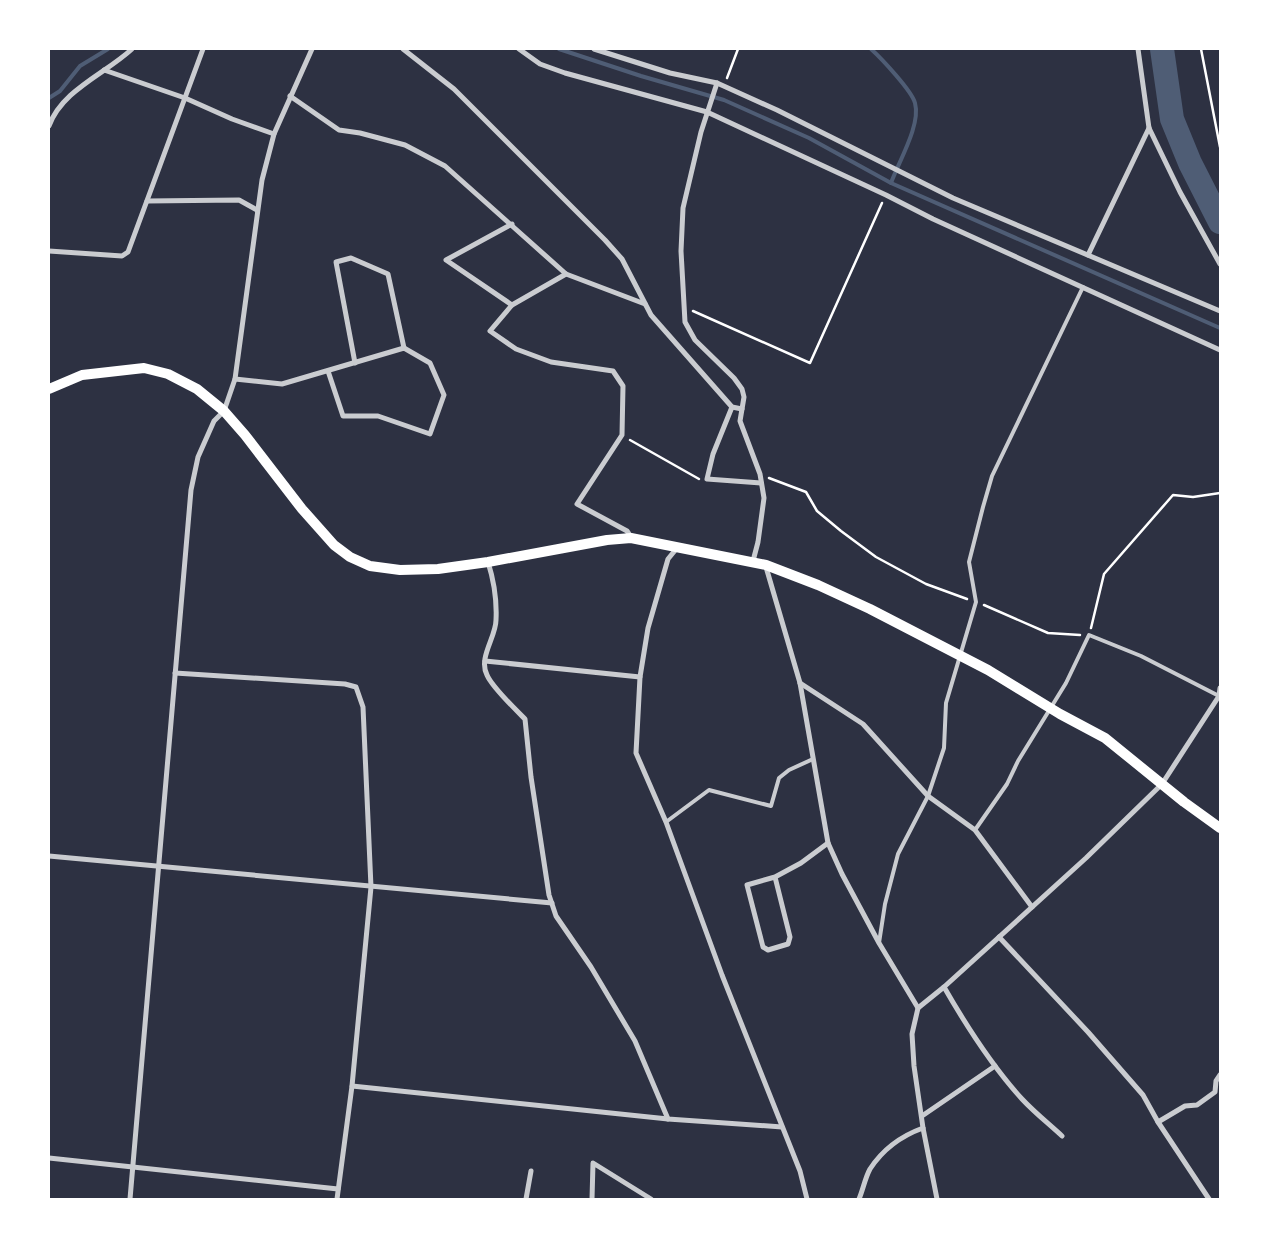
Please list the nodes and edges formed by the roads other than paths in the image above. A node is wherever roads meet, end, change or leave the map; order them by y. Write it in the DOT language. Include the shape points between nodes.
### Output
graph roads {
  1 [pos="132,49"];
  2 [pos="203,49"];
  3 [pos="312,49"];
  4 [pos="403,49"];
  5 [pos="519,49"];
  6 [pos="594,49"];
  7 [pos="1138,49"];
  8 [pos="104,70"];
  9 [pos="717,83"];
  10 [pos="290,96"];
  11 [pos="185,98"];
  12 [pos="707,112"];
  13 [pos="49,126"];
  14 [pos="1149,128"];
  15 [pos="274,134"];
  16 [pos="147,201"];
  17 [pos="257,210"];
  18 [pos="512,224"];
  19 [pos="49,251"];
  20 [pos="1088,255"];
  21 [pos="1220,264"];
  22 [pos="566,274"];
  23 [pos="1083,287"];
  24 [pos="646,304"];
  25 [pos="512,305"];
  26 [pos="1220,311"];
  27 [pos="404,348"];
  28 [pos="1220,350"];
  29 [pos="355,363"];
  30 [pos="328,371"];
  31 [pos="235,379"];
  32 [pos="49,389"];
  33 [pos="732,407"];
  34 [pos="742,408"];
  35 [pos="224,411"];
  36 [pos="762,483"];
  37 [pos="632,538"];
  38 [pos="677,548"];
  39 [pos="753,561"];
  40 [pos="488,562"];
  41 [pos="766,565"];
  42 [pos="960,656"];
  43 [pos="485,661"];
  44 [pos="175,673"];
  45 [pos="640,677"];
  46 [pos="800,683"];
  47 [pos="1220,688"];
  48 [pos="1220,696"];
  49 [pos="1052,708"];
  50 [pos="813,759"];
  51 [pos="1162,784"];
  52 [pos="928,796"];
  53 [pos="666,822"];
  54 [pos="1220,828"];
  55 [pos="975,830"];
  56 [pos="828,843"];
  57 [pos="49,856"];
  58 [pos="160,867"];
  59 [pos="775,877"];
  60 [pos="372,887"];
  61 [pos="552,903"];
  62 [pos="1032,907"];
  63 [pos="999,937"];
  64 [pos="879,943"];
  65 [pos="944,987"];
  66 [pos="918,1008"];
  67 [pos="995,1066"];
  68 [pos="1220,1075"];
  69 [pos="352,1086"];
  70 [pos="922,1116"];
  71 [pos="668,1119"];
  72 [pos="1158,1122"];
  73 [pos="782,1127"];
  74 [pos="923,1128"];
  75 [pos="1062,1136"];
  76 [pos="49,1158"];
  77 [pos="133,1167"];
  78 [pos="531,1172"];
  79 [pos="338,1189"];
  80 [pos="130,1199"];
  81 [pos="336,1199"];
  82 [pos="526,1199"];
  83 [pos="592,1199"];
  84 [pos="651,1199"];
  85 [pos="806,1199"];
  86 [pos="859,1199"];
  87 [pos="937,1199"];
  88 [pos="1209,1199"];
  1 -- 8 [label="street"];
  2 -- 11 [label="street"];
  3 -- 10 [label="street"];
  4 -- 24 [label="street" via="454,89 605,240 622,259"];
  5 -- 12 [label="street" via="540,64 565,73"];
  6 -- 9 [label="street" via="670,73"];
  7 -- 14 [label="street"];
  8 -- 11 [label="street"];
  8 -- 13 [label="street" via="66,99"];
  9 -- 12 [label="street"];
  9 -- 20 [label="street" via="953,198"];
  10 -- 15 [label="street"];
  10 -- 18 [label="street" via="339,130 405,146 445,166"];
  11 -- 15 [label="street"];
  11 -- 16 [label="street"];
  12 -- 23 [label="street"];
  12 -- 34 [label="street" via="683,208 681,251 685,322 690,333 742,389"];
  14 -- 20 [label="street"];
  14 -- 21 [label="street"];
  15 -- 17 [label="street"];
  16 -- 17 [label="street" via="239,200"];
  16 -- 19 [label="street" via="128,252 122,256"];
  17 -- 31 [label="street"];
  18 -- 22 [label="street"];
  18 -- 25 [label="street" via="446,260"];
  20 -- 26 [label="street"];
  22 -- 24 [label="street"];
  22 -- 25 [label="street"];
  23 -- 28 [label="street"];
  23 -- 42 [label="lane" via="992,476 969,562 976,602"];
  24 -- 33 [label="street" via="651,315"];
  25 -- 37 [label="street" via="490,331 516,349 551,362 613,371 623,386 622,435 577,504 627,531"];
  27 -- 29 [label="street"];
  27 -- 29 [label="street" via="388,274 351,258 336,262"];
  27 -- 30 [label="street" via="430,363 444,395 430,434 378,416 343,416"];
  29 -- 30 [label="street"];
  30 -- 31 [label="street" via="282,384"];
  31 -- 35 [label="street"];
  32 -- 35 [label="main road" via="82,375 144,368 168,374 197,390"];
  33 -- 34 [label="street"];
  33 -- 36 [label="street" via="713,454 707,479"];
  34 -- 36 [label="street" via="740,421"];
  35 -- 40 [label="main road" via="302,509 334,545 350,557 370,566 400,570"];
  35 -- 44 [label="street" via="214,421 198,457 191,490"];
  36 -- 39 [label="street" via="764,498"];
  37 -- 38 [label="main road"];
  37 -- 40 [label="main road"];
  38 -- 39 [label="main road"];
  38 -- 45 [label="street" via="668,560 648,628"];
  39 -- 41 [label="main road"];
  40 -- 43 [label="street" via="494,581 496,622"];
  41 -- 42 [label="main road" via="870,609"];
  41 -- 46 [label="street"];
  42 -- 49 [label="main road"];
  42 -- 52 [label="lane" via="946,703 944,748"];
  43 -- 45 [label="street"];
  43 -- 61 [label="street" via="486,675 525,718"];
  44 -- 58 [label="street"];
  44 -- 60 [label="street" via="356,686 363,707"];
  45 -- 53 [label="street" via="636,753"];
  46 -- 50 [label="street"];
  46 -- 52 [label="street" via="863,724"];
  47 -- 48 [label="street"];
  48 -- 49 [label="lane" via="1141,656 1089,635"];
  48 -- 51 [label="street"];
  49 -- 51 [label="main road" via="1104,738"];
  49 -- 55 [label="lane" via="1008,784"];
  50 -- 53 [label="lane" via="779,778 771,806 709,790"];
  50 -- 56 [label="street"];
  51 -- 54 [label="main road"];
  51 -- 62 [label="street"];
  52 -- 55 [label="street"];
  52 -- 64 [label="lane" via="898,854"];
  53 -- 73 [label="street"];
  55 -- 62 [label="street"];
  56 -- 59 [label="street" via="801,864"];
  56 -- 64 [label="street"];
  57 -- 58 [label="street"];
  58 -- 60 [label="street"];
  58 -- 77 [label="street"];
  59 -- 59 [label="street" via="747,885 763,947 768,950 788,944 790,937"];
  60 -- 61 [label="street"];
  60 -- 69 [label="street"];
  61 -- 71 [label="street" via="556,916 635,1041"];
  62 -- 63 [label="street"];
  63 -- 65 [label="street"];
  63 -- 72 [label="street" via="1143,1095"];
  64 -- 66 [label="street"];
  65 -- 66 [label="street"];
  65 -- 67 [label="street" via="967,1028"];
  66 -- 70 [label="street" via="912,1034"];
  67 -- 70 [label="street"];
  67 -- 75 [label="street" via="1023,1100"];
  68 -- 72 [label="street" via="1215,1092 1197,1105 1185,1106"];
  69 -- 71 [label="street"];
  69 -- 79 [label="street"];
  70 -- 74 [label="street"];
  71 -- 73 [label="street"];
  72 -- 88 [label="street"];
  73 -- 85 [label="street" via="800,1171"];
  74 -- 86 [label="street" via="907,1134 886,1150 870,1170"];
  74 -- 87 [label="street"];
  76 -- 77 [label="street"];
  77 -- 79 [label="street"];
  77 -- 80 [label="street"];
  78 -- 82 [label="street"];
  79 -- 81 [label="street"];
  83 -- 84 [label="street" via="594,1163"];
}
